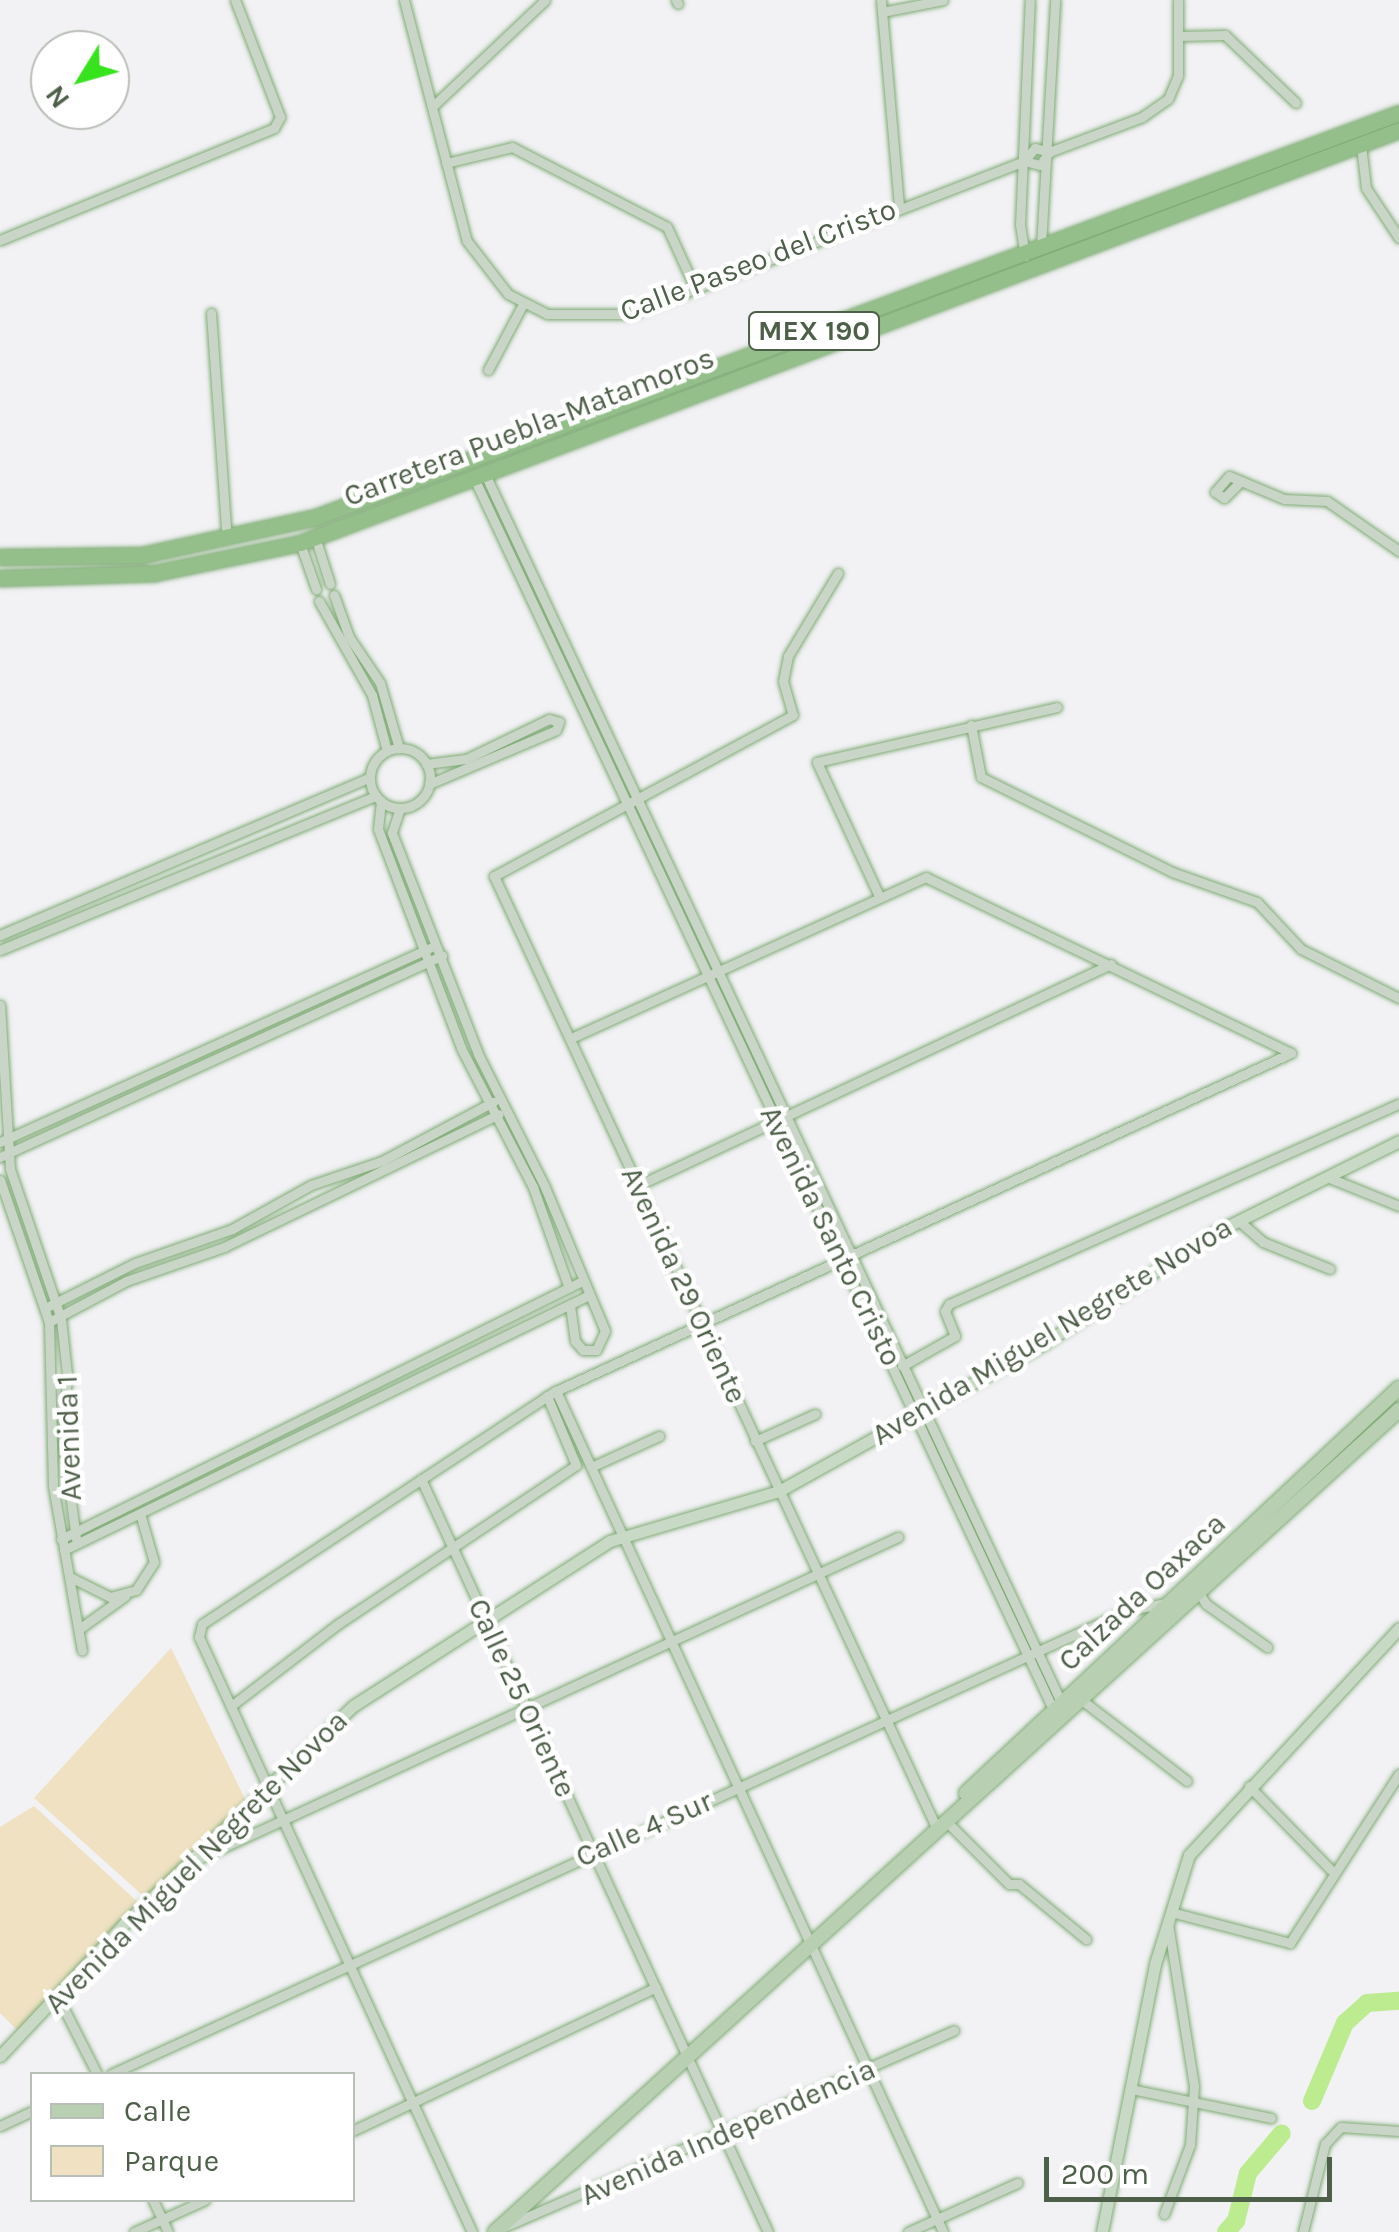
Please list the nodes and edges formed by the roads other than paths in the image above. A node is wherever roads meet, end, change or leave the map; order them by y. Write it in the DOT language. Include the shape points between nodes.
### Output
graph roads {
  1 [pos="235,0"];
  2 [pos="404,0"];
  3 [pos="544,0"];
  4 [pos="881,0"];
  5 [pos="943,0"];
  6 [pos="1030,0"];
  7 [pos="1055,0"];
  8 [pos="1178,0"];
  9 [pos="882,12"];
  10 [pos="1178,36"];
  11 [pos="1296,103"];
  12 [pos="433,106"];
  13 [pos="1399,113"];
  14 [pos="1399,130"];
  15 [pos="1362,145"];
  16 [pos="1050,152"];
  17 [pos="1024,160"];
  18 [pos="446,163"];
  19 [pos="899,206"];
  20 [pos="1399,238"];
  21 [pos="0,240"];
  22 [pos="1041,246"];
  23 [pos="1032,261"];
  24 [pos="694,286"];
  25 [pos="523,304"];
  26 [pos="211,313"];
  27 [pos="488,370"];
  28 [pos="478,474"];
  29 [pos="1241,481"];
  30 [pos="308,540"];
  31 [pos="227,542"];
  32 [pos="1399,551"];
  33 [pos="521,553"];
  34 [pos="0,558"];
  35 [pos="510,558"];
  36 [pos="838,573"];
  37 [pos="0,578"];
  38 [pos="330,584"];
  39 [pos="316,589"];
  40 [pos="334,595"];
  41 [pos="320,600"];
  42 [pos="1057,707"];
  43 [pos="971,725"];
  44 [pos="399,748"];
  45 [pos="387,751"];
  46 [pos="426,764"];
  47 [pos="370,778"];
  48 [pos="429,784"];
  49 [pos="378,798"];
  50 [pos="632,802"];
  51 [pos="400,808"];
  52 [pos="174,860"];
  53 [pos="180,873"];
  54 [pos="880,898"];
  55 [pos="0,935"];
  56 [pos="437,943"];
  57 [pos="0,950"];
  58 [pos="428,956"];
  59 [pos="442,956"];
  60 [pos="1111,964"];
  61 [pos="713,974"];
  62 [pos="1399,998"];
  63 [pos="0,1005"];
  64 [pos="236,1034"];
  65 [pos="571,1038"];
  66 [pos="242,1046"];
  67 [pos="500,1098"];
  68 [pos="489,1104"];
  69 [pos="1399,1104"];
  70 [pos="506,1110"];
  71 [pos="495,1117"];
  72 [pos="781,1119"];
  73 [pos="1399,1141"];
  74 [pos="4,1142"];
  75 [pos="4,1157"];
  76 [pos="1327,1177"];
  77 [pos="0,1180"];
  78 [pos="638,1185"];
  79 [pos="283,1202"];
  80 [pos="1399,1206"];
  81 [pos="290,1212"];
  82 [pos="1239,1220"];
  83 [pos="846,1257"];
  84 [pos="1330,1269"];
  85 [pos="582,1282"];
  86 [pos="569,1288"];
  87 [pos="587,1296"];
  88 [pos="570,1304"];
  89 [pos="57,1306"];
  90 [pos="45,1308"];
  91 [pos="62,1319"];
  92 [pos="48,1322"];
  93 [pos="702,1324"];
  94 [pos="900,1367"];
  95 [pos="1399,1388"];
  96 [pos="552,1394"];
  97 [pos="1399,1410"];
  98 [pos="921,1411"];
  99 [pos="815,1414"];
  100 [pos="284,1428"];
  101 [pos="659,1436"];
  102 [pos="756,1441"];
  103 [pos="291,1442"];
  104 [pos="591,1467"];
  105 [pos="422,1479"];
  106 [pos="778,1491"];
  107 [pos="142,1518"];
  108 [pos="75,1534"];
  109 [pos="622,1535"];
  110 [pos="898,1538"];
  111 [pos="63,1544"];
  112 [pos="79,1546"];
  113 [pos="452,1548"];
  114 [pos="817,1575"];
  115 [pos="72,1578"];
  116 [pos="1195,1588"];
  117 [pos="126,1595"];
  118 [pos="1174,1607"];
  119 [pos="1136,1609"];
  120 [pos="486,1621"];
  121 [pos="1143,1626"];
  122 [pos="79,1628"];
  123 [pos="1399,1628"];
  124 [pos="672,1641"];
  125 [pos="1267,1647"];
  126 [pos="82,1650"];
  127 [pos="1033,1653"];
  128 [pos="1083,1701"];
  129 [pos="231,1706"];
  130 [pos="1058,1707"];
  131 [pos="526,1708"];
  132 [pos="883,1719"];
  133 [pos="1399,1774"];
  134 [pos="1187,1782"];
  135 [pos="738,1786"];
  136 [pos="1248,1786"];
  137 [pos="268,1788"];
  138 [pos="283,1820"];
  139 [pos="936,1829"];
  140 [pos="593,1852"];
  141 [pos="188,1863"];
  142 [pos="1331,1870"];
  143 [pos="1169,1918"];
  144 [pos="1086,1939"];
  145 [pos="811,1943"];
  146 [pos="350,1966"];
  147 [pos="656,1987"];
  148 [pos="58,1996"];
  149 [pos="954,2030"];
  150 [pos="0,2056"];
  151 [pos="688,2057"];
  152 [pos="868,2068"];
  153 [pos="95,2072"];
  154 [pos="115,2072"];
  155 [pos="1131,2089"];
  156 [pos="413,2103"];
  157 [pos="1191,2106"];
  158 [pos="30,2112"];
  159 [pos="1271,2118"];
  160 [pos="0,2126"];
  161 [pos="355,2130"];
  162 [pos="1399,2131"];
  163 [pos="724,2134"];
  164 [pos="1017,2183"];
  165 [pos="154,2202"];
  166 [pos="200,2202"];
  167 [pos="1164,2214"];
  168 [pos="162,2219"];
  169 [pos="937,2219"];
  170 [pos="497,2230"];
  171 [pos="134,2232"];
  172 [pos="168,2232"];
  173 [pos="472,2232"];
  174 [pos="768,2232"];
  175 [pos="908,2232"];
  176 [pos="943,2232"];
  177 [pos="1102,2232"];
  178 [pos="1303,2232"];
  1 -- 21 [label="street" via="278,123"];
  2 -- 12 [label="street, Calle Paseo del Cristo"];
  3 -- 12 [label="street"];
  4 -- 9 [label="street"];
  5 -- 9 [label="street"];
  6 -- 17 [label="street"];
  7 -- 16 [label="street"];
  8 -- 10 [label="street, Calle Paseo del Cristo"];
  9 -- 19 [label="street"];
  10 -- 11 [label="street" via="1225,35"];
  10 -- 16 [label="street, Calle Paseo del Cristo" via="1178,76 1168,99"];
  12 -- 18 [label="street, Calle Paseo del Cristo"];
  13 -- 22 [label="highway, Carretera Puebla-Matamoros / MEX 190"];
  14 -- 15 [label="highway, Carretera Puebla-Matamoros / MEX 190"];
  15 -- 20 [label="street" via="1366,188"];
  15 -- 23 [label="highway, Carretera Puebla-Matamoros / MEX 190"];
  16 -- 17 [label="street, Calle Paseo del Cristo" via="1034,148"];
  16 -- 17 [label="street, Calle Paseo del Cristo" via="1040,166"];
  16 -- 22 [label="street"];
  17 -- 19 [label="street, Calle Paseo del Cristo"];
  17 -- 23 [label="street"];
  18 -- 24 [label="street" via="512,147 667,227"];
  18 -- 25 [label="street, Calle Paseo del Cristo" via="467,242 491,278"];
  19 -- 24 [label="street, Calle Paseo del Cristo"];
  22 -- 23 [label="highway, Carretera Puebla-Matamoros / MEX 190"];
  23 -- 28 [label="highway, Carretera Puebla-Matamoros / MEX 190"];
  23 -- 31 [label="highway, Carretera Puebla-Matamoros / MEX 190" via="316,517"];
  24 -- 25 [label="street, Calle Paseo del Cristo" via="630,314 600,319 568,319"];
  25 -- 27 [label="street"];
  26 -- 31 [label="street"];
  28 -- 30 [label="highway, Carretera Puebla-Matamoros / MEX 190"];
  28 -- 33 [label="street, Avenida Santo Cristo"];
  28 -- 35 [label="street, Avenida Santo Cristo"];
  29 -- 32 [label="street" via="1284,498 1327,500"];
  30 -- 37 [label="highway, Carretera Puebla-Matamoros / MEX 190" via="154,573"];
  30 -- 38 [label="street"];
  30 -- 39 [label="street"];
  31 -- 34 [label="highway, Carretera Puebla-Matamoros / MEX 190" via="113,558"];
  33 -- 35 [label="street"];
  33 -- 50 [label="street, Avenida Santo Cristo"];
  35 -- 50 [label="street, Avenida Santo Cristo"];
  36 -- 50 [label="street" via="788,656 783,681 792,716"];
  40 -- 44 [label="street" via="349,637 380,683"];
  41 -- 45 [label="street" via="372,695"];
  42 -- 43 [label="street"];
  43 -- 54 [label="street" via="816,762"];
  43 -- 62 [label="street" via="982,777 1172,872 1257,902 1301,950"];
  44 -- 45 [label="street"];
  44 -- 46 [label="street"];
  45 -- 47 [label="street"];
  46 -- 48 [label="street"];
  46 -- 48 [label="street" via="466,759 549,718 558,722 556,730"];
  47 -- 49 [label="street"];
  47 -- 52 [label="street"];
  48 -- 51 [label="street" via="419,802"];
  49 -- 51 [label="street"];
  49 -- 53 [label="street"];
  49 -- 58 [label="street" via="378,829"];
  50 -- 61 [label="street, Avenida Santo Cristo"];
  50 -- 65 [label="street, Avenida 29 Oriente" via="494,876"];
  51 -- 56 [label="street" via="392,833"];
  52 -- 53 [label="street"];
  52 -- 55 [label="street"];
  53 -- 57 [label="street"];
  54 -- 60 [label="street" via="926,877"];
  54 -- 61 [label="street"];
  56 -- 58 [label="street"];
  56 -- 59 [label="street"];
  58 -- 59 [label="street"];
  58 -- 64 [label="street"];
  58 -- 66 [label="street"];
  58 -- 68 [label="street"];
  59 -- 67 [label="street"];
  60 -- 72 [label="street"];
  60 -- 83 [label="street" via="1291,1053"];
  61 -- 65 [label="street"];
  61 -- 72 [label="street, Avenida Santo Cristo"];
  63 -- 74 [label="street, Avenida 1"];
  64 -- 66 [label="street"];
  64 -- 74 [label="street"];
  65 -- 78 [label="street, Avenida 29 Oriente"];
  66 -- 75 [label="street"];
  67 -- 68 [label="street"];
  67 -- 70 [label="street"];
  68 -- 71 [label="street"];
  68 -- 79 [label="street" via="382,1161"];
  69 -- 94 [label="street" via="949,1304 945,1311 954,1336"];
  70 -- 71 [label="street"];
  70 -- 85 [label="street"];
  71 -- 81 [label="street"];
  71 -- 86 [label="street" via="533,1187"];
  72 -- 78 [label="street"];
  72 -- 83 [label="street, Avenida Santo Cristo"];
  73 -- 76 [label="main road, Avenida Miguel Negrete Novoa"];
  74 -- 75 [label="street, Avenida 1"];
  75 -- 89 [label="street, Avenida 1"];
  76 -- 80 [label="street"];
  76 -- 82 [label="main road, Avenida Miguel Negrete Novoa"];
  77 -- 90 [label="street, Avenida 1"];
  78 -- 93 [label="street, Avenida 29 Oriente"];
  79 -- 81 [label="street"];
  79 -- 89 [label="street" via="232,1230 135,1263"];
  81 -- 91 [label="street" via="224,1247 126,1281"];
  82 -- 84 [label="street" via="1262,1242"];
  82 -- 98 [label="main road, Avenida Miguel Negrete Novoa" via="1044,1344"];
  83 -- 93 [label="street"];
  83 -- 94 [label="street, Avenida Santo Cristo"];
  85 -- 86 [label="street"];
  85 -- 87 [label="street"];
  86 -- 100 [label="street"];
  87 -- 88 [label="street"];
  87 -- 88 [label="street" via="605,1331 596,1350 575,1342"];
  88 -- 103 [label="street"];
  89 -- 90 [label="street"];
  89 -- 91 [label="street, Avenida 1"];
  90 -- 92 [label="street, Avenida 1"];
  91 -- 92 [label="street"];
  91 -- 108 [label="street, Avenida 1" via="68,1374 63,1441"];
  92 -- 111 [label="street, Avenida 1" via="54,1370 49,1441"];
  93 -- 96 [label="street"];
  93 -- 102 [label="street, Avenida 29 Oriente"];
  94 -- 98 [label="street, Avenida Santo Cristo"];
  95 -- 116 [label="main road, Calzada Oaxaca"];
  96 -- 104 [label="street"];
  96 -- 105 [label="street"];
  96 -- 113 [label="street" via="578,1463"];
  97 -- 116 [label="main road, Calzada Oaxaca"];
  98 -- 106 [label="main road, Avenida Miguel Negrete Novoa"];
  98 -- 127 [label="street, Avenida Santo Cristo"];
  99 -- 102 [label="street"];
  100 -- 103 [label="street"];
  100 -- 108 [label="street"];
  101 -- 104 [label="street"];
  102 -- 106 [label="street, Avenida 29 Oriente"];
  103 -- 107 [label="street"];
  104 -- 109 [label="street"];
  105 -- 113 [label="street, Calle 25 Oriente"];
  105 -- 129 [label="street" via="198,1631"];
  106 -- 109 [label="main road, Avenida Miguel Negrete Novoa" via="714,1515"];
  106 -- 114 [label="street, Avenida 29 Oriente"];
  107 -- 112 [label="street"];
  107 -- 117 [label="street" via="154,1562 145,1582"];
  108 -- 111 [label="street"];
  108 -- 112 [label="street, Avenida 1"];
  109 -- 120 [label="main road, Avenida Miguel Negrete Novoa"];
  109 -- 124 [label="street"];
  110 -- 114 [label="street"];
  111 -- 112 [label="street"];
  111 -- 115 [label="street, Avenida 1"];
  113 -- 120 [label="street, Calle 25 Oriente"];
  113 -- 129 [label="street"];
  114 -- 124 [label="street"];
  114 -- 132 [label="street, Avenida 29 Oriente"];
  115 -- 117 [label="street" via="95,1593"];
  115 -- 122 [label="street, Avenida 1"];
  116 -- 118 [label="main road, Calzada Oaxaca"];
  116 -- 125 [label="street"];
  117 -- 122 [label="street"];
  118 -- 119 [label="street, Calle 4 Sur"];
  118 -- 121 [label="main road, Calzada Oaxaca"];
  118 -- 128 [label="main road, Calzada Oaxaca"];
  119 -- 121 [label="main road"];
  119 -- 127 [label="street, Calle 4 Sur"];
  120 -- 131 [label="street, Calle 25 Oriente"];
  120 -- 137 [label="main road, Avenida Miguel Negrete Novoa" via="353,1706"];
  121 -- 130 [label="main road, Calzada Oaxaca"];
  122 -- 126 [label="street, Avenida 1"];
  123 -- 136 [label="main road"];
  124 -- 131 [label="street"];
  124 -- 135 [label="street"];
  127 -- 130 [label="street, Avenida Santo Cristo"];
  127 -- 132 [label="street, Calle 4 Sur"];
  128 -- 134 [label="street"];
  128 -- 139 [label="main road, Calzada Oaxaca"];
  129 -- 137 [label="street"];
  130 -- 139 [label="main road, Calzada Oaxaca"];
  131 -- 138 [label="street"];
  131 -- 140 [label="street, Calle 25 Oriente"];
  132 -- 135 [label="street, Calle 4 Sur"];
  132 -- 139 [label="street, Avenida 29 Oriente"];
  133 -- 142 [label="street"];
  135 -- 140 [label="street, Calle 4 Sur"];
  135 -- 145 [label="street"];
  136 -- 142 [label="street"];
  136 -- 143 [label="main road" via="1189,1855"];
  137 -- 138 [label="street"];
  137 -- 141 [label="main road, Avenida Miguel Negrete Novoa"];
  138 -- 141 [label="street"];
  138 -- 146 [label="street"];
  139 -- 144 [label="street, Avenida 29 Oriente"];
  139 -- 145 [label="main road, Calzada Oaxaca"];
  140 -- 146 [label="street, Calle 4 Sur"];
  140 -- 147 [label="street, Calle 25 Oriente"];
  141 -- 148 [label="main road, Avenida Miguel Negrete Novoa"];
  142 -- 143 [label="street" via="1290,1943"];
  143 -- 155 [label="main road"];
  143 -- 157 [label="street"];
  145 -- 151 [label="main road, Calzada Oaxaca"];
  145 -- 152 [label="street"];
  146 -- 154 [label="street, Calle 4 Sur"];
  146 -- 156 [label="street"];
  147 -- 151 [label="street, Calle 25 Oriente"];
  147 -- 156 [label="street"];
  148 -- 150 [label="main road, Avenida Miguel Negrete Novoa"];
  148 -- 153 [label="street"];
  149 -- 152 [label="street, Avenida Independencia"];
  151 -- 163 [label="street, Calle 25 Oriente"];
  151 -- 170 [label="main road, Calzada Oaxaca"];
  152 -- 163 [label="street, Avenida Independencia"];
  152 -- 169 [label="street"];
  155 -- 157 [label="street"];
  155 -- 177 [label="main road"];
  156 -- 161 [label="street"];
  156 -- 173 [label="street"];
  157 -- 159 [label="street"];
  157 -- 167 [label="street" via="1190,2145"];
  158 -- 160 [label="street"];
  162 -- 178 [label="street" via="1341,2127 1325,2144"];
  163 -- 170 [label="street, Avenida Independencia"];
  163 -- 174 [label="street, Calle 25 Oriente"];
  164 -- 169 [label="street"];
  165 -- 168 [label="street"];
  166 -- 168 [label="street"];
  168 -- 171 [label="street"];
  168 -- 172 [label="street"];
  169 -- 175 [label="street"];
  169 -- 176 [label="street"];
}
